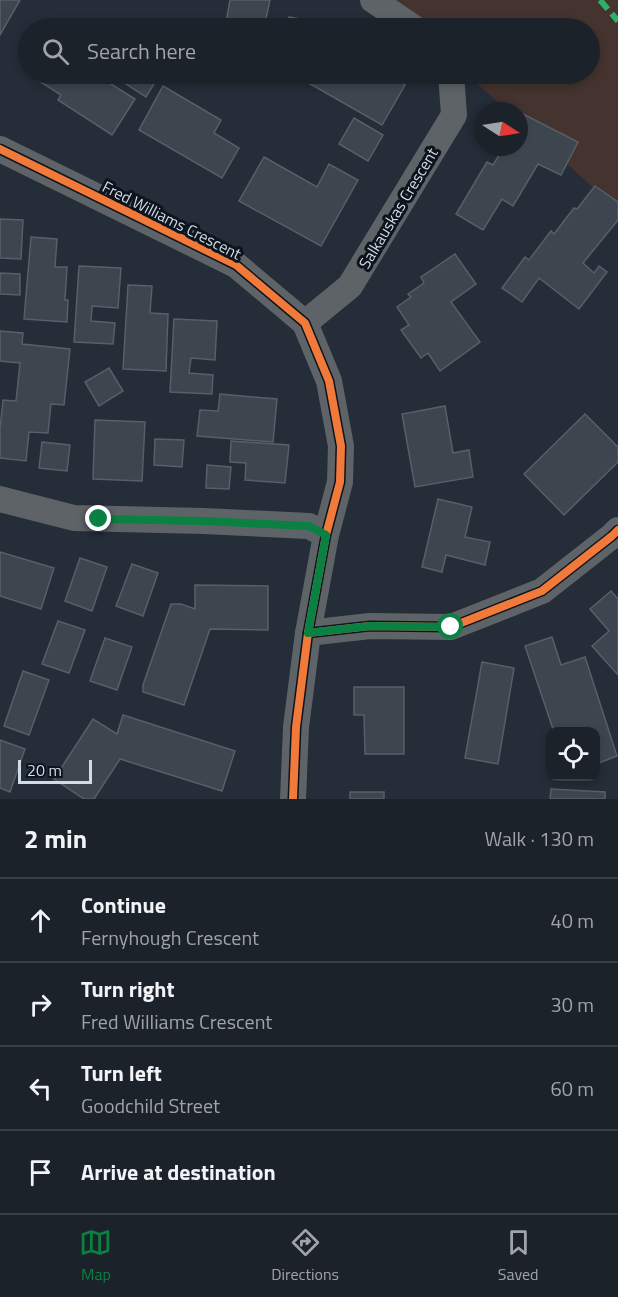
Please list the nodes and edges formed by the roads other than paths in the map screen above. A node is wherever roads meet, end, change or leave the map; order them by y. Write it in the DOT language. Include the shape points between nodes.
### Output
graph roads {
  1 [pos="373,0"];
  2 [pos="399,18"];
  3 [pos="452,84"];
  4 [pos="0,149"];
  5 [pos="305,323"];
  6 [pos="0,499"];
  7 [pos="618,530"];
  8 [pos="326,535"];
  9 [pos="308,633"];
  10 [pos="292,799"];
  1 -- 2 [label="street"];
  3 -- 5 [label="street, Salkauskas Crescent" via="454,115 350,286"];
  4 -- 5 [label="street, Fred Williams Crescent" via="236,265"];
  5 -- 8 [label="street, Fred Williams Crescent" via="329,381 341,446 340,482"];
  6 -- 8 [label="street" via="74,518 309,526"];
  7 -- 9 [label="street" via="542,591 451,627 370,626"];
  8 -- 9 [label="street, Fred Williams Crescent"];
  9 -- 10 [label="street, Fred Williams Crescent"];
}
